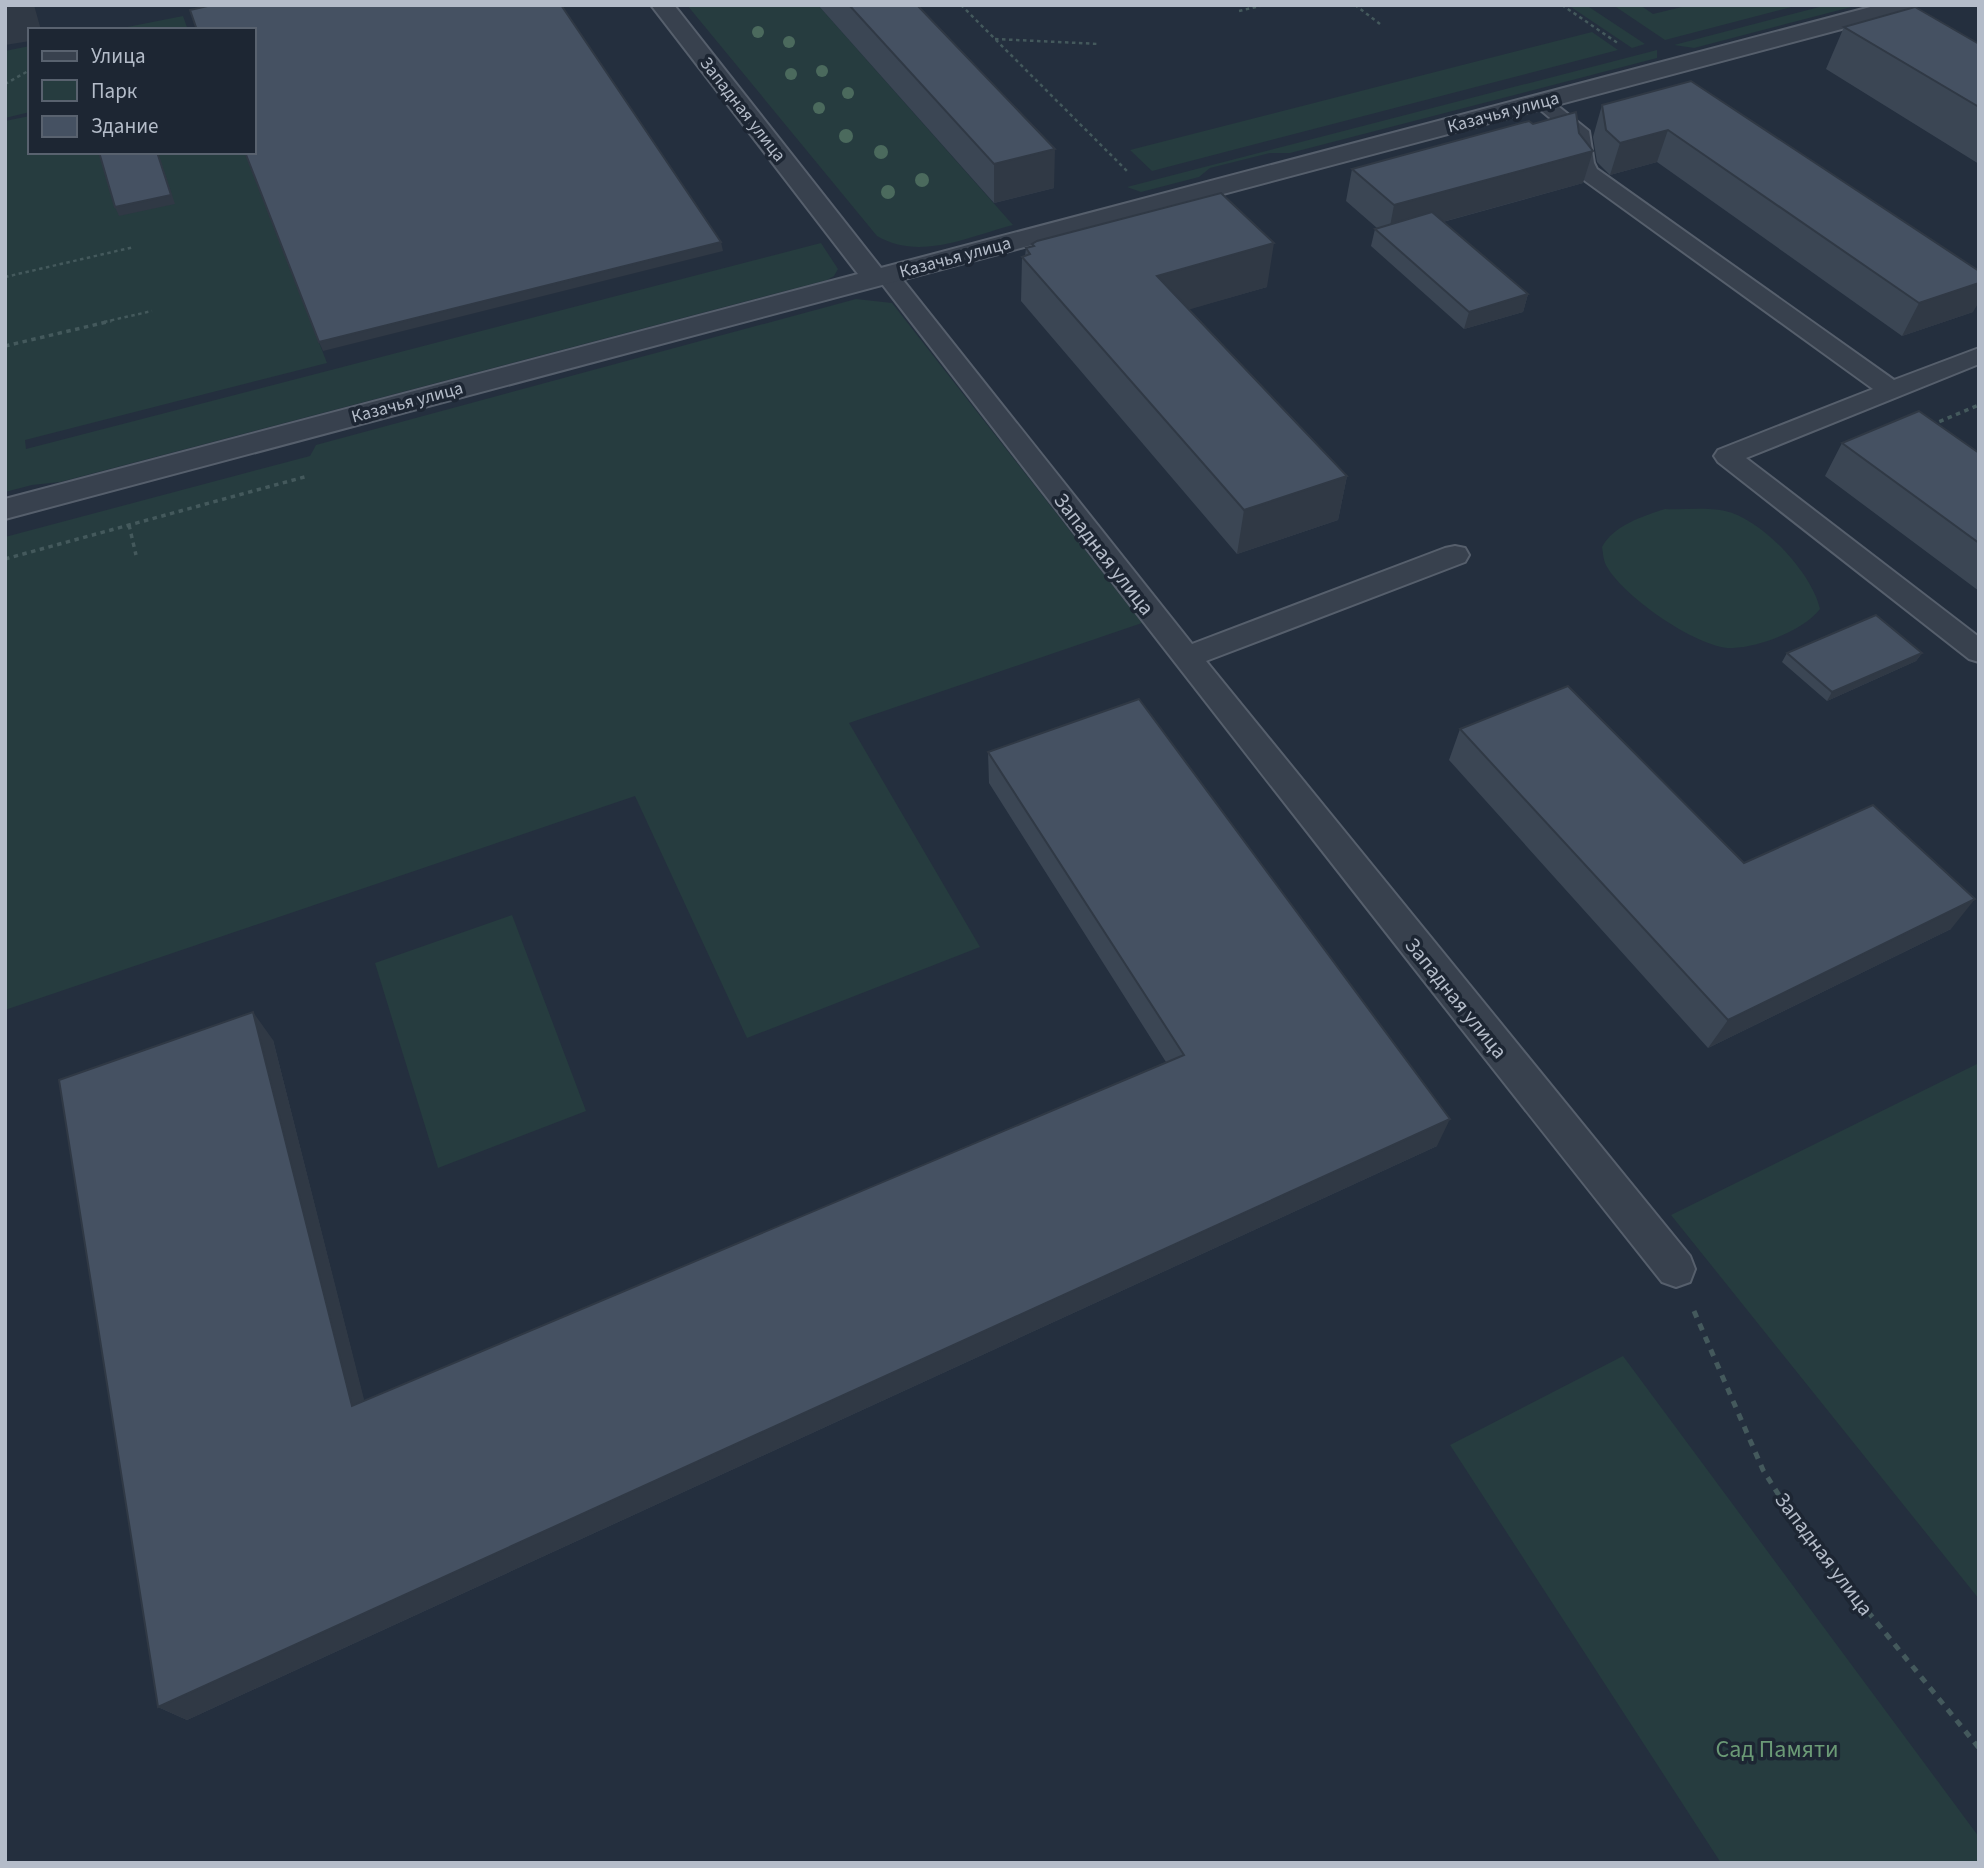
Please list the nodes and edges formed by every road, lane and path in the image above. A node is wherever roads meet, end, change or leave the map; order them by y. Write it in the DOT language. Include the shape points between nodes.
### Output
graph roads {
  1 [pos="662,5"];
  2 [pos="961,5"];
  3 [pos="1264,5"];
  4 [pos="1354,5"];
  5 [pos="1562,5"];
  6 [pos="1905,5"];
  7 [pos="1239,11"];
  8 [pos="1380,24"];
  9 [pos="995,39"];
  10 [pos="1099,44"];
  11 [pos="1620,44"];
  12 [pos="28,71"];
  13 [pos="5,84"];
  14 [pos="1541,102"];
  15 [pos="1136,180"];
  16 [pos="134,247"];
  17 [pos="5,277"];
  18 [pos="881,277"];
  19 [pos="152,311"];
  20 [pos="5,346"];
  21 [pos="1979,355"];
  22 [pos="1891,390"];
  23 [pos="309,476"];
  24 [pos="5,509"];
  25 [pos="129,525"];
  26 [pos="136,555"];
  27 [pos="1455,555"];
  28 [pos="5,559"];
  29 [pos="1979,652"];
  30 [pos="1185,658"];
  31 [pos="1676,1269"];
  32 [pos="1979,1748"];
  1 -- 18 [label="street, Западная улица"];
  2 -- 9 [label="path"];
  3 -- 7 [label="path"];
  4 -- 8 [label="path"];
  5 -- 11 [label="path"];
  6 -- 14 [label="street, Казачья улица"];
  9 -- 10 [label="path"];
  9 -- 15 [label="path"];
  12 -- 13 [label="path"];
  14 -- 18 [label="street, Казачья улица"];
  14 -- 22 [label="lane" via="1578,131 1589,173"];
  16 -- 17 [label="path"];
  18 -- 24 [label="street, Казачья улица"];
  18 -- 30 [label="lane, Западная улица"];
  19 -- 20 [label="path"];
  21 -- 22 [label="lane"];
  22 -- 29 [label="lane" via="1727,456"];
  23 -- 25 [label="path"];
  25 -- 26 [label="path"];
  25 -- 28 [label="path"];
  27 -- 30 [label="lane"];
  30 -- 31 [label="lane, Западная улица"];
  31 -- 32 [label="path, Западная улица" via="1763,1470 1799,1527"];
}
